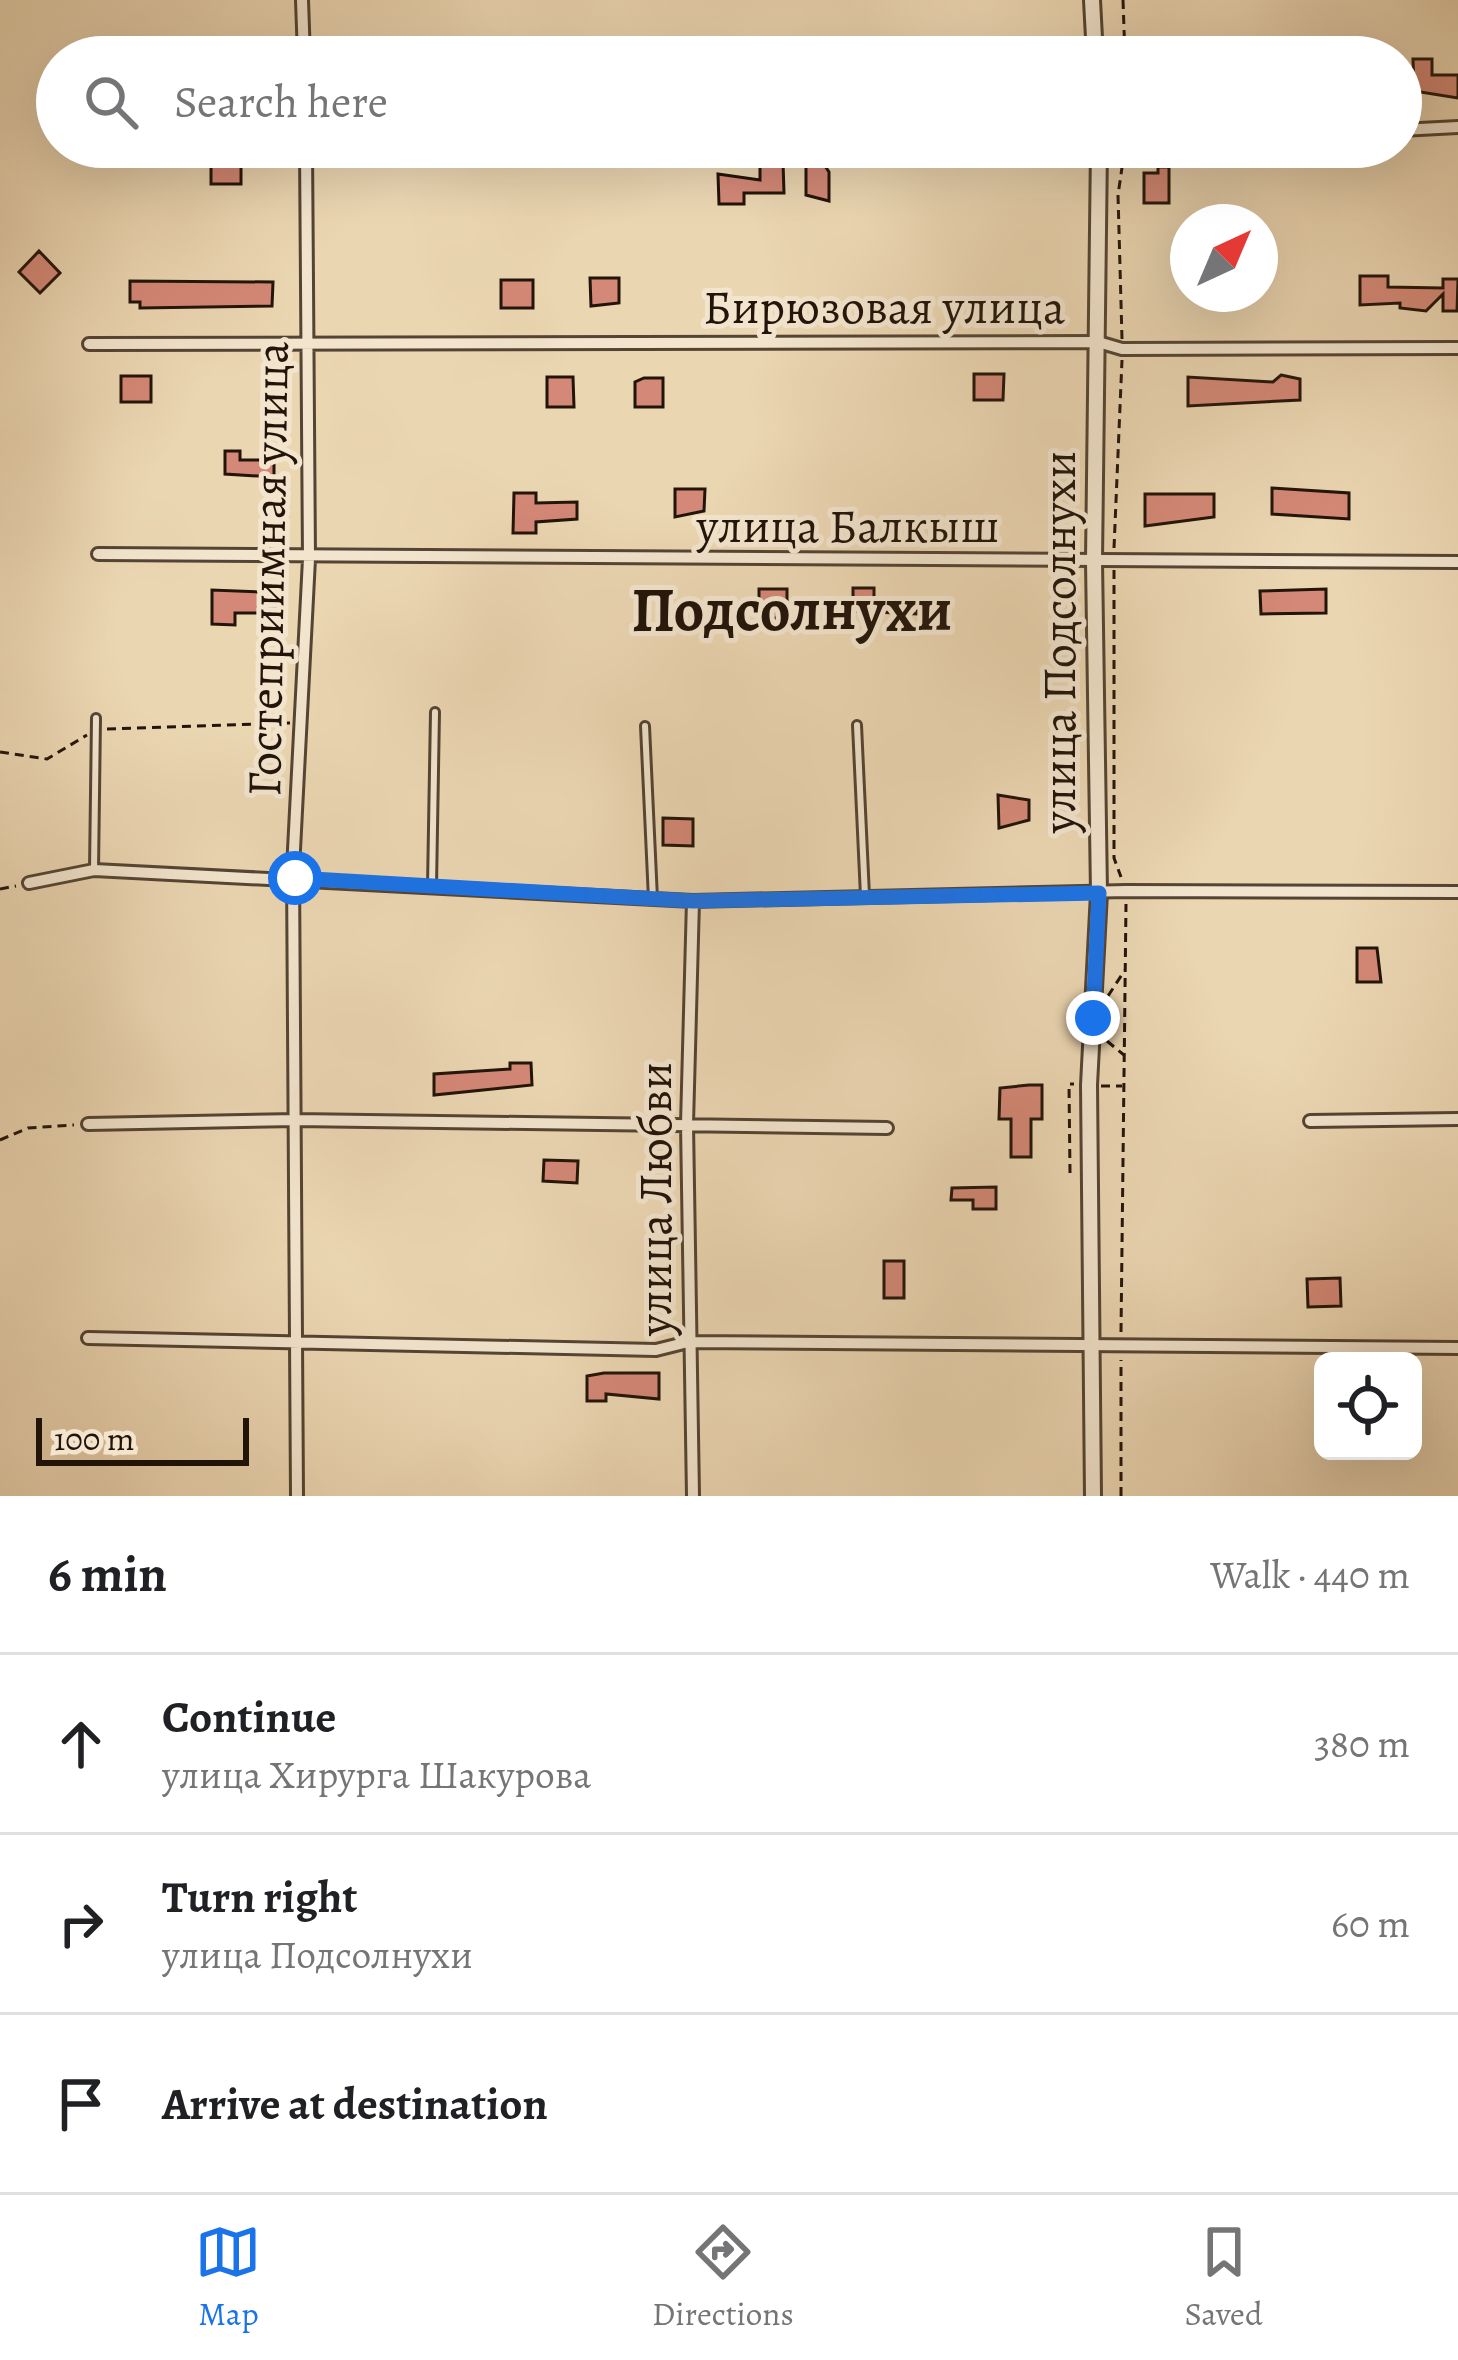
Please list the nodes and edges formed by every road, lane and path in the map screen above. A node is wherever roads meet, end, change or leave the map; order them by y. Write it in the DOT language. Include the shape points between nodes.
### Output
graph roads {
  1 [pos="302,0"];
  2 [pos="1092,0"];
  3 [pos="1123,0"];
  4 [pos="303,36"];
  5 [pos="1094,36"];
  6 [pos="1124,36"];
  7 [pos="1458,127"];
  8 [pos="1422,129"];
  9 [pos="306,168"];
  10 [pos="1099,168"];
  11 [pos="1122,168"];
  12 [pos="1098,342"];
  13 [pos="89,344"];
  14 [pos="309,345"];
  15 [pos="1458,348"];
  16 [pos="1122,349"];
  17 [pos="98,554"];
  18 [pos="309,559"];
  19 [pos="1094,561"];
  20 [pos="1114,561"];
  21 [pos="1458,562"];
  22 [pos="435,712"];
  23 [pos="96,718"];
  24 [pos="304,722"];
  25 [pos="857,725"];
  26 [pos="645,726"];
  27 [pos="96,729"];
  28 [pos="0,752"];
  29 [pos="94,870"];
  30 [pos="295,878"];
  31 [pos="29,883"];
  32 [pos="432,886"];
  33 [pos="0,889"];
  34 [pos="1126,891"];
  35 [pos="1458,892"];
  36 [pos="1099,893"];
  37 [pos="865,898"];
  38 [pos="653,899"];
  39 [pos="693,901"];
  40 [pos="1126,968"];
  41 [pos="1106,1000"];
  42 [pos="1107,1041"];
  43 [pos="1125,1056"];
  44 [pos="1458,1119"];
  45 [pos="296,1120"];
  46 [pos="1310,1121"];
  47 [pos="88,1124"];
  48 [pos="687,1124"];
  49 [pos="886,1128"];
  50 [pos="0,1140"];
  51 [pos="88,1338"];
  52 [pos="297,1341"];
  53 [pos="688,1342"];
  54 [pos="1121,1344"];
  55 [pos="1091,1345"];
  56 [pos="1458,1348"];
  57 [pos="297,1496"];
  58 [pos="693,1496"];
  59 [pos="1094,1496"];
  60 [pos="1121,1496"];
  1 -- 4 [label="street"];
  2 -- 5 [label="street"];
  3 -- 6 [label="path"];
  7 -- 8 [label="street"];
  9 -- 14 [label="street, Гостеприимная улица"];
  10 -- 12 [label="street, улица Подсолнухи"];
  11 -- 16 [label="path"];
  12 -- 14 [label="street, Бирюзовая улица"];
  12 -- 16 [label="street, Бирюзовая улица"];
  12 -- 19 [label="street, улица Подсолнухи"];
  13 -- 14 [label="street, Бирюзовая улица"];
  14 -- 18 [label="street, Гостеприимная улица"];
  15 -- 16 [label="street, Бирюзовая улица"];
  16 -- 20 [label="path"];
  17 -- 18 [label="street, улица Балкыш"];
  18 -- 19 [label="street, улица Балкыш"];
  18 -- 24 [label="street, Гостеприимная улица"];
  19 -- 20 [label="street, улица Балкыш"];
  19 -- 36 [label="street, улица Подсолнухи"];
  20 -- 21 [label="street, улица Балкыш"];
  20 -- 34 [label="path" via="1114,858"];
  22 -- 32 [label="lane"];
  23 -- 27 [label="lane"];
  24 -- 27 [label="path"];
  24 -- 30 [label="street, Гостеприимная улица"];
  25 -- 37 [label="lane"];
  26 -- 38 [label="lane"];
  27 -- 28 [label="path" via="47,759"];
  27 -- 29 [label="lane"];
  29 -- 30 [label="street"];
  29 -- 31 [label="street"];
  30 -- 32 [label="street"];
  30 -- 45 [label="street, Гостеприимная улица"];
  31 -- 33 [label="path"];
  32 -- 38 [label="street"];
  34 -- 35 [label="street"];
  34 -- 36 [label="street"];
  34 -- 40 [label="path"];
  36 -- 37 [label="street"];
  36 -- 55 [label="street, улица Подсолнухи" via="1089,1085"];
  37 -- 39 [label="street"];
  38 -- 39 [label="street"];
  39 -- 48 [label="street, улица Любви"];
  40 -- 41 [label="path"];
  40 -- 43 [label="path"];
  42 -- 43 [label="path"];
  43 -- 54 [label="path"];
  44 -- 46 [label="street"];
  45 -- 47 [label="street"];
  45 -- 48 [label="street"];
  45 -- 52 [label="street, Гостеприимная улица"];
  47 -- 50 [label="path" via="28,1128"];
  48 -- 49 [label="street"];
  48 -- 53 [label="street, улица Любви"];
  51 -- 52 [label="street"];
  52 -- 53 [label="street" via="656,1350"];
  52 -- 57 [label="street, Гостеприимная улица"];
  53 -- 55 [label="street"];
  53 -- 58 [label="street, улица Любви"];
  54 -- 55 [label="street"];
  54 -- 56 [label="street"];
  54 -- 60 [label="path"];
  55 -- 59 [label="street, улица Подсолнухи"];
}
